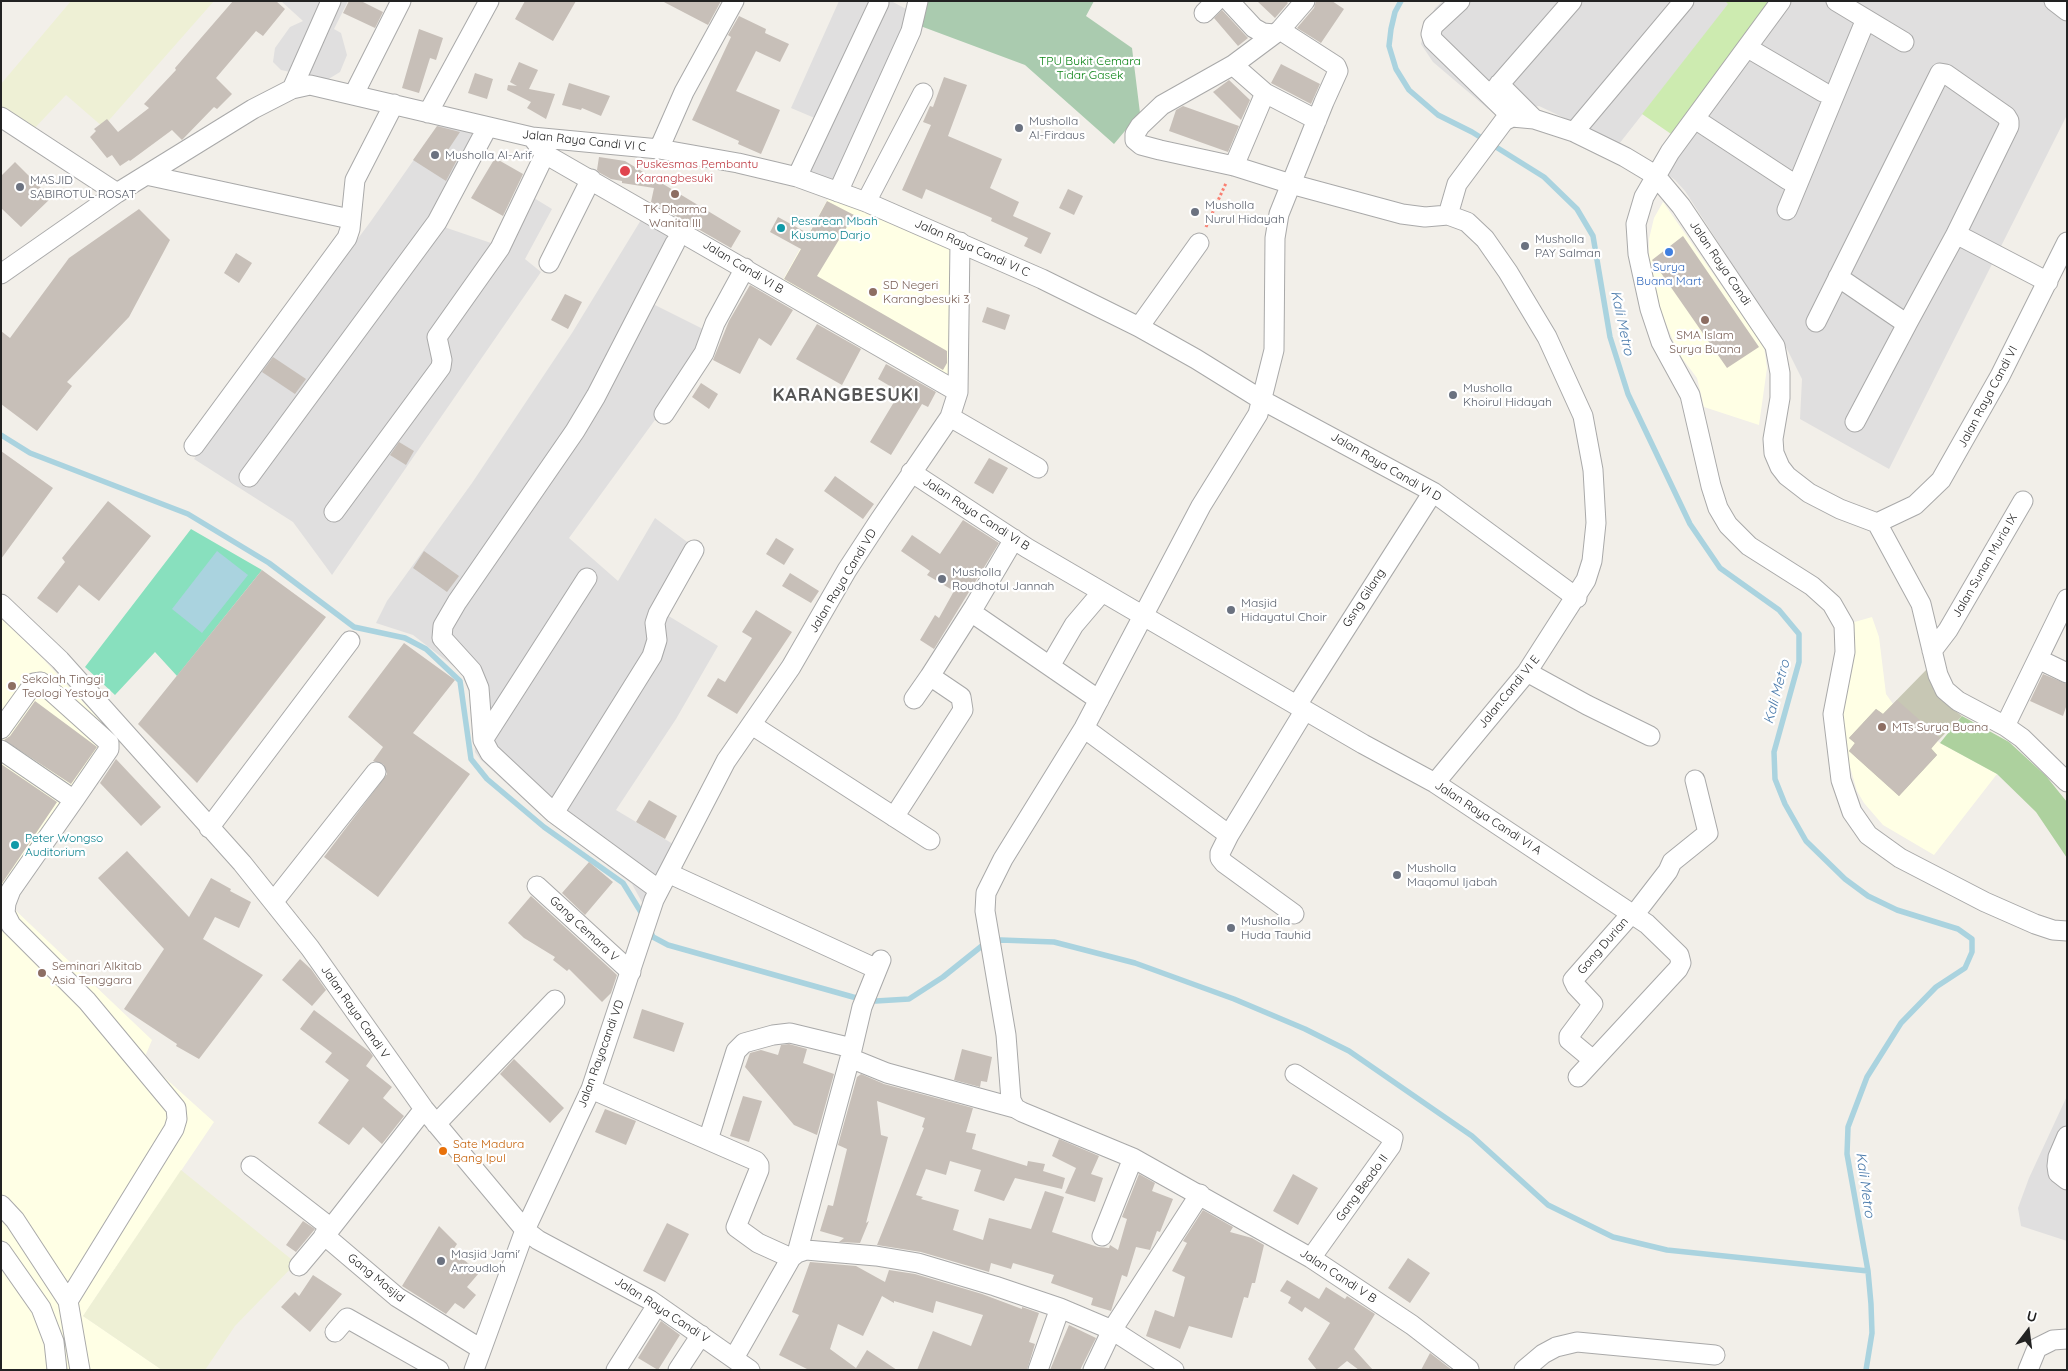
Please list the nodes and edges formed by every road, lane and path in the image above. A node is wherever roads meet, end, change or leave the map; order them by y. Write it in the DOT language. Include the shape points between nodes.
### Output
graph roads {
  1 [pos="331,1"];
  2 [pos="401,1"];
  3 [pos="489,1"];
  4 [pos="734,1"];
  5 [pos="918,1"];
  6 [pos="1229,1"];
  7 [pos="1305,1"];
  8 [pos="1460,1"];
  9 [pos="1572,1"];
  10 [pos="1684,1"];
  11 [pos="1781,1"];
  12 [pos="1836,1"];
  13 [pos="2054,1"];
  14 [pos="879,2"];
  15 [pos="2067,11"];
  16 [pos="1866,19"];
  17 [pos="1277,32"];
  18 [pos="1904,42"];
  19 [pos="1748,48"];
  20 [pos="1234,65"];
  21 [pos="292,89"];
  22 [pos="1495,90"];
  23 [pos="1823,92"];
  24 [pos="923,93"];
  25 [pos="1265,93"];
  26 [pos="354,94"];
  27 [pos="394,104"];
  28 [pos="428,113"];
  29 [pos="1,117"];
  30 [pos="1534,118"];
  31 [pos="1508,119"];
  32 [pos="1696,119"];
  33 [pos="1317,120"];
  34 [pos="487,128"];
  35 [pos="1574,132"];
  36 [pos="532,137"];
  37 [pos="659,149"];
  38 [pos="546,154"];
  39 [pos="1234,166"];
  40 [pos="146,175"];
  41 [pos="1655,175"];
  42 [pos="797,177"];
  43 [pos="591,178"];
  44 [pos="1788,180"];
  45 [pos="1291,184"];
  46 [pos="838,192"];
  47 [pos="117,193"];
  48 [pos="866,202"];
  49 [pos="1787,210"];
  50 [pos="1448,215"];
  51 [pos="350,219"];
  52 [pos="1956,234"];
  53 [pos="960,242"];
  54 [pos="2067,242"];
  55 [pos="675,243"];
  56 [pos="1199,243"];
  57 [pos="549,263"];
  58 [pos="745,268"];
  59 [pos="1,274"];
  60 [pos="1838,277"];
  61 [pos="2048,282"];
  62 [pos="1816,322"];
  63 [pos="1907,324"];
  64 [pos="1139,327"];
  65 [pos="958,392"];
  66 [pos="1262,400"];
  67 [pos="664,414"];
  68 [pos="950,418"];
  69 [pos="1855,422"];
  70 [pos="194,446"];
  71 [pos="1038,468"];
  72 [pos="911,472"];
  73 [pos="249,477"];
  74 [pos="1434,492"];
  75 [pos="2022,501"];
  76 [pos="334,512"];
  77 [pos="1877,522"];
  78 [pos="1014,539"];
  79 [pos="694,550"];
  80 [pos="587,578"];
  81 [pos="1102,592"];
  82 [pos="1577,598"];
  83 [pos="2067,599"];
  84 [pos="1,604"];
  85 [pos="971,612"];
  86 [pos="1145,617"];
  87 [pos="350,641"];
  88 [pos="1932,651"];
  89 [pos="2038,659"];
  90 [pos="1050,666"];
  91 [pos="1527,672"];
  92 [pos="2067,674"];
  93 [pos="930,676"];
  94 [pos="914,699"];
  95 [pos="1099,700"];
  96 [pos="1301,707"];
  97 [pos="752,725"];
  98 [pos="2005,726"];
  99 [pos="1084,728"];
  100 [pos="1,729"];
  101 [pos="1650,736"];
  102 [pos="483,740"];
  103 [pos="1,750"];
  104 [pos="376,772"];
  105 [pos="1695,780"];
  106 [pos="2067,782"];
  107 [pos="1435,783"];
  108 [pos="74,800"];
  109 [pos="554,813"];
  110 [pos="894,818"];
  111 [pos="209,828"];
  112 [pos="1229,835"];
  113 [pos="930,840"];
  114 [pos="537,886"];
  115 [pos="660,888"];
  116 [pos="274,901"];
  117 [pos="1294,914"];
  118 [pos="1633,914"];
  119 [pos="2067,931"];
  120 [pos="631,972"];
  121 [pos="555,1000"];
  122 [pos="851,1053"];
  123 [pos="1593,1060"];
  124 [pos="1295,1074"];
  125 [pos="1578,1078"];
  126 [pos="591,1089"];
  127 [pos="1015,1108"];
  128 [pos="424,1109"];
  129 [pos="436,1124"];
  130 [pos="2067,1136"];
  131 [pos="708,1140"];
  132 [pos="1133,1158"];
  133 [pos="251,1166"];
  134 [pos="2067,1180"];
  135 [pos="1200,1194"];
  136 [pos="1,1205"];
  137 [pos="525,1230"];
  138 [pos="328,1232"];
  139 [pos="1102,1236"];
  140 [pos="1,1251"];
  141 [pos="794,1255"];
  142 [pos="1311,1258"];
  143 [pos="299,1266"];
  144 [pos="68,1301"];
  145 [pos="657,1305"];
  146 [pos="1060,1308"];
  147 [pos="1112,1330"];
  148 [pos="335,1332"];
  149 [pos="701,1335"];
  150 [pos="2067,1339"];
  151 [pos="481,1349"];
  152 [pos="1715,1355"];
  153 [pos="740,1365"];
  154 [pos="1469,1369"];
  155 [pos="57,1370"];
  156 [pos="80,1370"];
  157 [pos="439,1370"];
  158 [pos="474,1370"];
  159 [pos="616,1370"];
  160 [pos="678,1370"];
  161 [pos="1038,1370"];
  162 [pos="1093,1370"];
  163 [pos="1174,1370"];
  164 [pos="1475,1370"];
  165 [pos="1524,1370"];
  166 [pos="2028,1370"];
  1 -- 21 [label="street"];
  2 -- 26 [label="street"];
  3 -- 28 [label="street"];
  4 -- 37 [label="street" via="684,92"];
  5 -- 46 [label="street" via="911,31"];
  6 -- 17 [label="street" via="1254,28 1263,33"];
  7 -- 17 [label="street"];
  8 -- 22 [label="street" via="1433,26 1433,40"];
  9 -- 22 [label="street"];
  10 -- 35 [label="street"];
  11 -- 19 [label="street"];
  12 -- 16 [label="street"];
  13 -- 15 [label="street"];
  14 -- 42 [label="street"];
  16 -- 18 [label="street"];
  16 -- 49 [label="street"];
  17 -- 20 [label="street"];
  17 -- 33 [label="street" via="1338,69"];
  19 -- 23 [label="street"];
  19 -- 32 [label="street"];
  20 -- 25 [label="street"];
  20 -- 39 [label="street" via="1162,105 1140,126 1134,140 1160,150"];
  21 -- 26 [label="street, Jalan Raya Candi VI C" via="310,85"];
  21 -- 40 [label="street, Jalan Raya Candi VI C" via="253,109"];
  22 -- 30 [label="street"];
  22 -- 31 [label="street"];
  24 -- 48 [label="street"];
  25 -- 33 [label="street"];
  25 -- 39 [label="street"];
  26 -- 27 [label="street, Jalan Raya Candi VI C"];
  27 -- 28 [label="street, Jalan Raya Candi VI C"];
  27 -- 51 [label="street" via="355,180"];
  28 -- 34 [label="street, Jalan Raya Candi VI C"];
  29 -- 47 [label="street"];
  30 -- 31 [label="street, Jalan Raya Candi"];
  30 -- 35 [label="street, Jalan Raya Candi"];
  31 -- 50 [label="street" via="1457,184"];
  32 -- 41 [label="street"];
  32 -- 44 [label="street"];
  33 -- 45 [label="street"];
  34 -- 36 [label="street, Jalan Raya Candi VI C"];
  34 -- 73 [label="street" via="437,222"];
  35 -- 41 [label="street, Jalan Raya Candi"];
  36 -- 37 [label="street, Jalan Raya Candi VI C"];
  36 -- 38 [label="street, Jalan Candi VI B"];
  37 -- 42 [label="street, Jalan Raya Candi VI C"];
  38 -- 43 [label="street, Jalan Candi VI B"];
  38 -- 76 [label="street" via="500,248 437,337 442,360 440,366"];
  39 -- 45 [label="street"];
  39 -- 56 [label="path"];
  40 -- 47 [label="street, Jalan Raya Candi VI C"];
  40 -- 51 [label="street"];
  41 -- 77 [label="street, Jalan Raya Candi" via="1708,244 1775,346 1780,398 1773,439 1774,453 1780,466 1787,476 1809,493 1840,509"];
  41 -- 119 [label="street" via="1636,224 1638,254 1661,342 1690,395 1718,508 1728,525 1749,546 1812,586 1832,604 1844,625 1845,652 1833,714 1841,780 1852,812 1868,835 1900,858 1993,906 2035,924"];
  42 -- 46 [label="street, Jalan Raya Candi VI C"];
  43 -- 57 [label="street"];
  43 -- 58 [label="street, Jalan Candi VI B"];
  45 -- 50 [label="street" via="1402,214"];
  45 -- 66 [label="street" via="1279,214 1275,238 1274,350"];
  46 -- 48 [label="street, Jalan Raya Candi VI C"];
  47 -- 59 [label="street, Jalan Raya Candi VI C"];
  48 -- 53 [label="street, Jalan Raya Candi VI C"];
  50 -- 82 [label="street, Jalan.Candi VI E" via="1467,222 1485,239 1508,272 1547,337 1583,416 1593,470 1596,523 1592,561"];
  51 -- 70 [label="street" via="347,238"];
  52 -- 60 [label="street" via="2010,126 1999,111 1940,73"];
  52 -- 61 [label="street"];
  52 -- 63 [label="street"];
  53 -- 64 [label="street, Jalan Raya Candi VI C"];
  53 -- 65 [label="street, Jalan Raya Candi VD"];
  54 -- 61 [label="street, Jalan Raya Candi VI"];
  55 -- 102 [label="street" via="596,396 443,626 442,638 472,672 479,688"];
  56 -- 64 [label="street"];
  58 -- 65 [label="street, Jalan Candi VI B"];
  58 -- 67 [label="street" via="715,323 704,353"];
  60 -- 62 [label="street"];
  60 -- 63 [label="street"];
  61 -- 77 [label="street, Jalan Raya Candi VI" via="1941,480 1915,505"];
  63 -- 69 [label="street"];
  64 -- 66 [label="street, Jalan Raya Candi VI C"];
  65 -- 68 [label="street, Jalan Raya Candi VD"];
  66 -- 74 [label="street, Jalan Raya Candi VI D"];
  66 -- 86 [label="street" via="1258,414 1201,506"];
  68 -- 71 [label="street"];
  68 -- 72 [label="street, Jalan Raya Candi VD"];
  72 -- 78 [label="street, Jalan Raya Candi VI B"];
  72 -- 97 [label="street, Jalan Raya Candi VD" via="847,570 792,667"];
  74 -- 82 [label="street, Jalan Raya Candi VI D"];
  74 -- 96 [label="street, Gsng Gilang"];
  75 -- 88 [label="street, Jalan Sunan Muria IX" via="1948,630"];
  77 -- 88 [label="street" via="1920,604"];
  78 -- 81 [label="street, Jalan Raya Candi VI B"];
  78 -- 85 [label="street"];
  79 -- 109 [label="street" via="658,614 655,623 657,640 652,656"];
  80 -- 102 [label="street"];
  81 -- 86 [label="street, Jalan Raya Candi VI B"];
  81 -- 90 [label="street" via="1074,625"];
  82 -- 91 [label="street, Jalan.Candi VI E"];
  83 -- 89 [label="street"];
  84 -- 111 [label="street, Jalan Raya Candi V" via="60,660"];
  85 -- 90 [label="street"];
  85 -- 93 [label="street"];
  86 -- 95 [label="street"];
  86 -- 96 [label="street, Jalan Raya Candi VI A"];
  87 -- 111 [label="street"];
  88 -- 98 [label="street" via="1945,690 1958,701"];
  89 -- 92 [label="street"];
  89 -- 98 [label="street"];
  90 -- 95 [label="street"];
  91 -- 101 [label="street"];
  91 -- 107 [label="street, Jalan.Candi VI E"];
  93 -- 94 [label="street"];
  93 -- 110 [label="street" via="961,698 963,710"];
  95 -- 99 [label="street"];
  96 -- 107 [label="street, Jalan Raya Candi VI A"];
  96 -- 112 [label="street, Gsng Gilang"];
  97 -- 110 [label="street"];
  97 -- 115 [label="street, Jalan Raya Candi VD" via="726,761"];
  98 -- 106 [label="street"];
  99 -- 112 [label="street"];
  99 -- 127 [label="street" via="1003,859 986,894 988,930 1006,1034 1011,1100"];
  100 -- 108 [label="street" via="34,683 41,682 109,743 109,749"];
  102 -- 109 [label="street" via="490,754"];
  103 -- 108 [label="street"];
  104 -- 116 [label="street"];
  105 -- 118 [label="street, Gang Durian" via="1708,833 1672,862"];
  107 -- 118 [label="street, Jalan Raya Candi VI A"];
  108 -- 144 [label="street" via="11,890 5,913 11,925 87,1001 176,1108 177,1119 174,1129"];
  109 -- 115 [label="street"];
  110 -- 113 [label="street"];
  111 -- 116 [label="street, Jalan Raya Candi V"];
  112 -- 117 [label="street, Gsng Gilang" via="1220,853 1224,863"];
  114 -- 120 [label="street, Gang Cemara V"];
  115 -- 120 [label="street, Jalan Rayacandi VD"];
  115 -- 122 [label="street" via="879,965 868,987"];
  116 -- 128 [label="street, Jalan Raya Candi V"];
  118 -- 123 [label="street, Gang Durian" via="1574,979 1576,986 1593,1004 1569,1040"];
  118 -- 123 [label="street, Jalan Raya Candi VI A" via="1679,955 1681,963 1669,980"];
  120 -- 126 [label="street, Jalan Rayacandi VD"];
  121 -- 129 [label="street"];
  122 -- 127 [label="street, Jalan Candi V B" via="887,1073"];
  122 -- 131 [label="street, Jalan Candi V B" via="790,1033 773,1034 744,1043 736,1051"];
  122 -- 141 [label="street"];
  123 -- 125 [label="street, Jalan Raya Candi VI A"];
  124 -- 142 [label="street, Gang Beado II" via="1393,1138 1391,1146"];
  126 -- 131 [label="street"];
  126 -- 137 [label="street, Jalan Rayacandi VD"];
  127 -- 132 [label="street, Jalan Candi V B"];
  128 -- 129 [label="street, Jalan Raya Candi V"];
  128 -- 138 [label="street"];
  129 -- 137 [label="street, Jalan Raya Candi V"];
  130 -- 134 [label="street" via="2057,1166 2058,1173"];
  131 -- 141 [label="street" via="759,1165 736,1227 758,1243"];
  132 -- 135 [label="street, Jalan Candi V B"];
  132 -- 139 [label="street"];
  133 -- 138 [label="street, Gang Masjid"];
  135 -- 142 [label="street, Jalan Candi V B"];
  135 -- 147 [label="street"];
  136 -- 144 [label="street" via="15,1220"];
  137 -- 145 [label="street, Jalan Raya Candi V"];
  137 -- 151 [label="street, Jalan Rayacandi VD"];
  138 -- 143 [label="street"];
  138 -- 151 [label="street, Gang Masjid" via="396,1297"];
  140 -- 155 [label="street" via="41,1308 54,1342"];
  141 -- 146 [label="street" via="806,1250 918,1263"];
  141 -- 153 [label="street"];
  142 -- 154 [label="street, Jalan Candi V B" via="1412,1325"];
  144 -- 156 [label="street"];
  145 -- 149 [label="street, Jalan Raya Candi V"];
  145 -- 159 [label="street"];
  146 -- 147 [label="street"];
  146 -- 161 [label="street"];
  147 -- 162 [label="street"];
  147 -- 163 [label="street"];
  148 -- 157 [label="street" via="348,1318"];
  149 -- 153 [label="street, Jalan Raya Candi V"];
  149 -- 160 [label="street"];
  150 -- 166 [label="street" via="2053,1340 2037,1348"];
  151 -- 158 [label="street, Jalan Rayacandi VD"];
  152 -- 165 [label="street" via="1577,1342 1556,1347"];
  154 -- 164 [label="street"];
}
